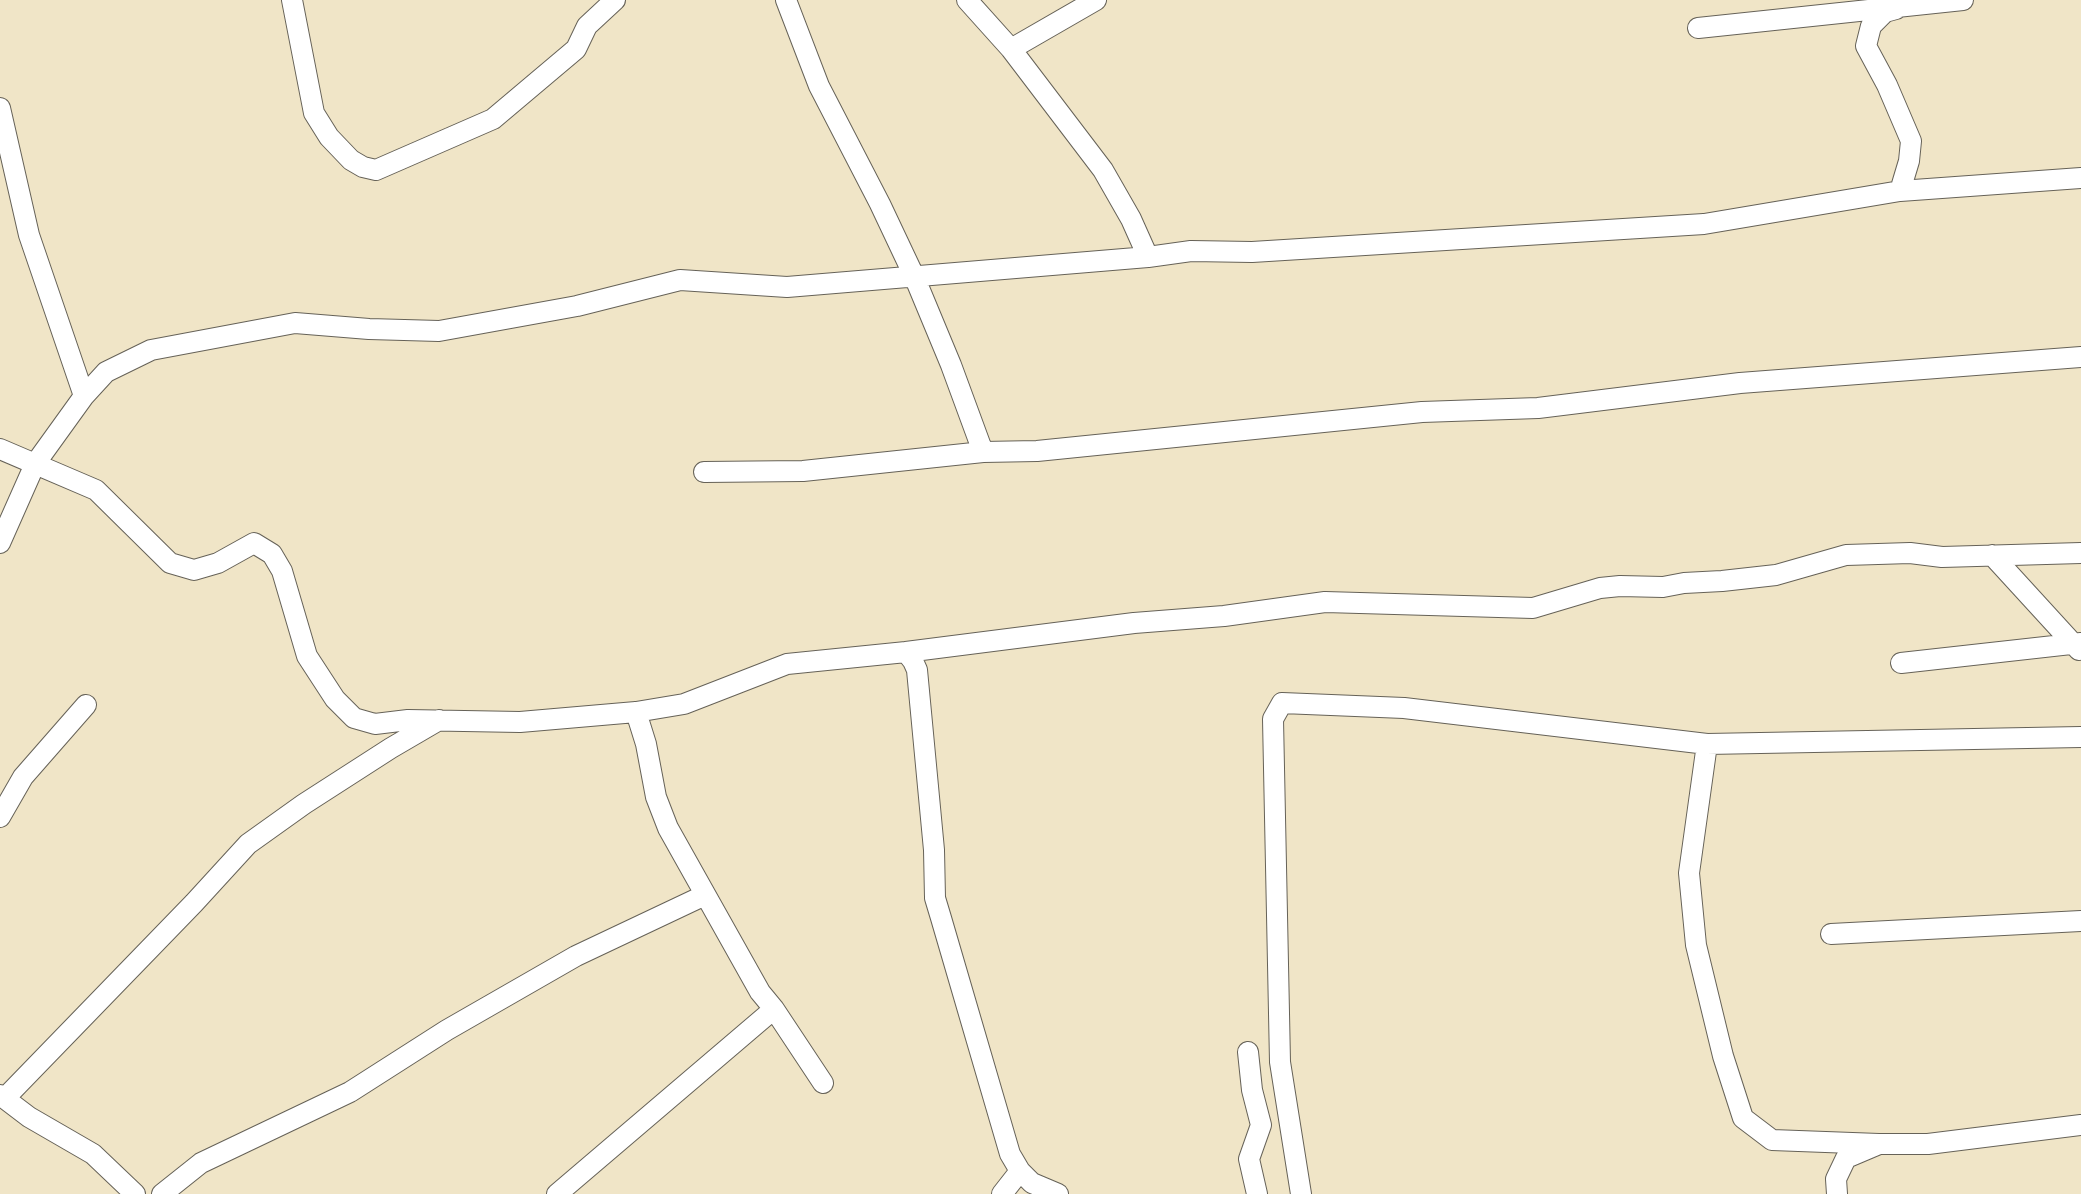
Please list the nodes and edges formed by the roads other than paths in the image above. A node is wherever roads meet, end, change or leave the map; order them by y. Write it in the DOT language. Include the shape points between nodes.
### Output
graph roads {
  1 [pos="292,0"];
  2 [pos="615,0"];
  3 [pos="786,0"];
  4 [pos="967,0"];
  5 [pos="1096,0"];
  6 [pos="1963,0"];
  7 [pos="1903,3"];
  8 [pos="1698,28"];
  9 [pos="1011,49"];
  10 [pos="0,108"];
  11 [pos="2081,178"];
  12 [pos="1900,191"];
  13 [pos="1148,257"];
  14 [pos="914,276"];
  15 [pos="2081,357"];
  16 [pos="84,396"];
  17 [pos="0,448"];
  18 [pos="983,452"];
  19 [pos="35,464"];
  20 [pos="704,472"];
  21 [pos="0,543"];
  22 [pos="2081,553"];
  23 [pos="1992,555"];
  24 [pos="2079,646"];
  25 [pos="906,652"];
  26 [pos="1901,663"];
  27 [pos="86,705"];
  28 [pos="636,712"];
  29 [pos="439,720"];
  30 [pos="2081,737"];
  31 [pos="1707,744"];
  32 [pos="0,817"];
  33 [pos="705,895"];
  34 [pos="2081,921"];
  35 [pos="1831,934"];
  36 [pos="774,1010"];
  37 [pos="1248,1052"];
  38 [pos="824,1083"];
  39 [pos="2,1097"];
  40 [pos="2081,1125"];
  41 [pos="1879,1144"];
  42 [pos="1020,1171"];
  43 [pos="135,1194"];
  44 [pos="162,1194"];
  45 [pos="557,1194"];
  46 [pos="1002,1194"];
  47 [pos="1058,1194"];
  48 [pos="1257,1194"];
  49 [pos="1301,1194"];
  50 [pos="1837,1194"];
  1 -- 2 [label="street" via="314,113 329,137 351,160 376,170 493,119 576,48 587,26"];
  3 -- 14 [label="street" via="819,86"];
  4 -- 9 [label="street"];
  5 -- 9 [label="street"];
  6 -- 7 [label="street"];
  7 -- 8 [label="street"];
  7 -- 12 [label="street" via="1885,12 1871,26 1866,46 1911,141"];
  9 -- 13 [label="street" via="1103,170"];
  10 -- 16 [label="street" via="29,235"];
  11 -- 12 [label="street"];
  12 -- 13 [label="street" via="1704,224 1252,252 1191,251"];
  13 -- 14 [label="street"];
  14 -- 16 [label="street" via="787,287 680,280 577,306 439,331 296,323 151,350 106,372"];
  14 -- 18 [label="street"];
  15 -- 18 [label="street" via="1740,383 1538,408 1422,412 1038,451"];
  16 -- 19 [label="street"];
  17 -- 19 [label="street"];
  18 -- 20 [label="street" via="803,471"];
  19 -- 21 [label="street"];
  19 -- 29 [label="street" via="96,490 170,563 194,570 218,563 254,543 272,554 282,571 307,656 335,699 354,718 375,724"];
  22 -- 23 [label="street"];
  23 -- 24 [label="street"];
  23 -- 25 [label="street" via="1846,555 1776,574 1663,587 1600,588 1533,608 1325,602"];
  24 -- 26 [label="street"];
  25 -- 28 [label="street" via="787,664 684,704"];
  25 -- 42 [label="street" via="917,670 935,898 1010,1154"];
  27 -- 32 [label="street" via="23,777"];
  28 -- 29 [label="street" via="520,722"];
  28 -- 33 [label="street" via="656,797 668,828"];
  29 -- 39 [label="street" via="304,804 248,844"];
  30 -- 31 [label="street"];
  31 -- 41 [label="street" via="1689,873 1695,935 1723,1056 1743,1118 1772,1140"];
  31 -- 49 [label="street" via="1404,708 1282,703 1273,719 1280,1062"];
  33 -- 36 [label="street"];
  33 -- 44 [label="street" via="576,956 447,1030 350,1092 201,1163"];
  34 -- 35 [label="street"];
  36 -- 38 [label="street"];
  36 -- 45 [label="street"];
  37 -- 48 [label="street" via="1261,1125 1248,1159"];
  39 -- 43 [label="street" via="93,1154"];
  40 -- 41 [label="street" via="1928,1144"];
  41 -- 50 [label="street" via="1846,1158 1836,1179"];
  42 -- 46 [label="street"];
  42 -- 47 [label="street" via="1032,1183"];
}
